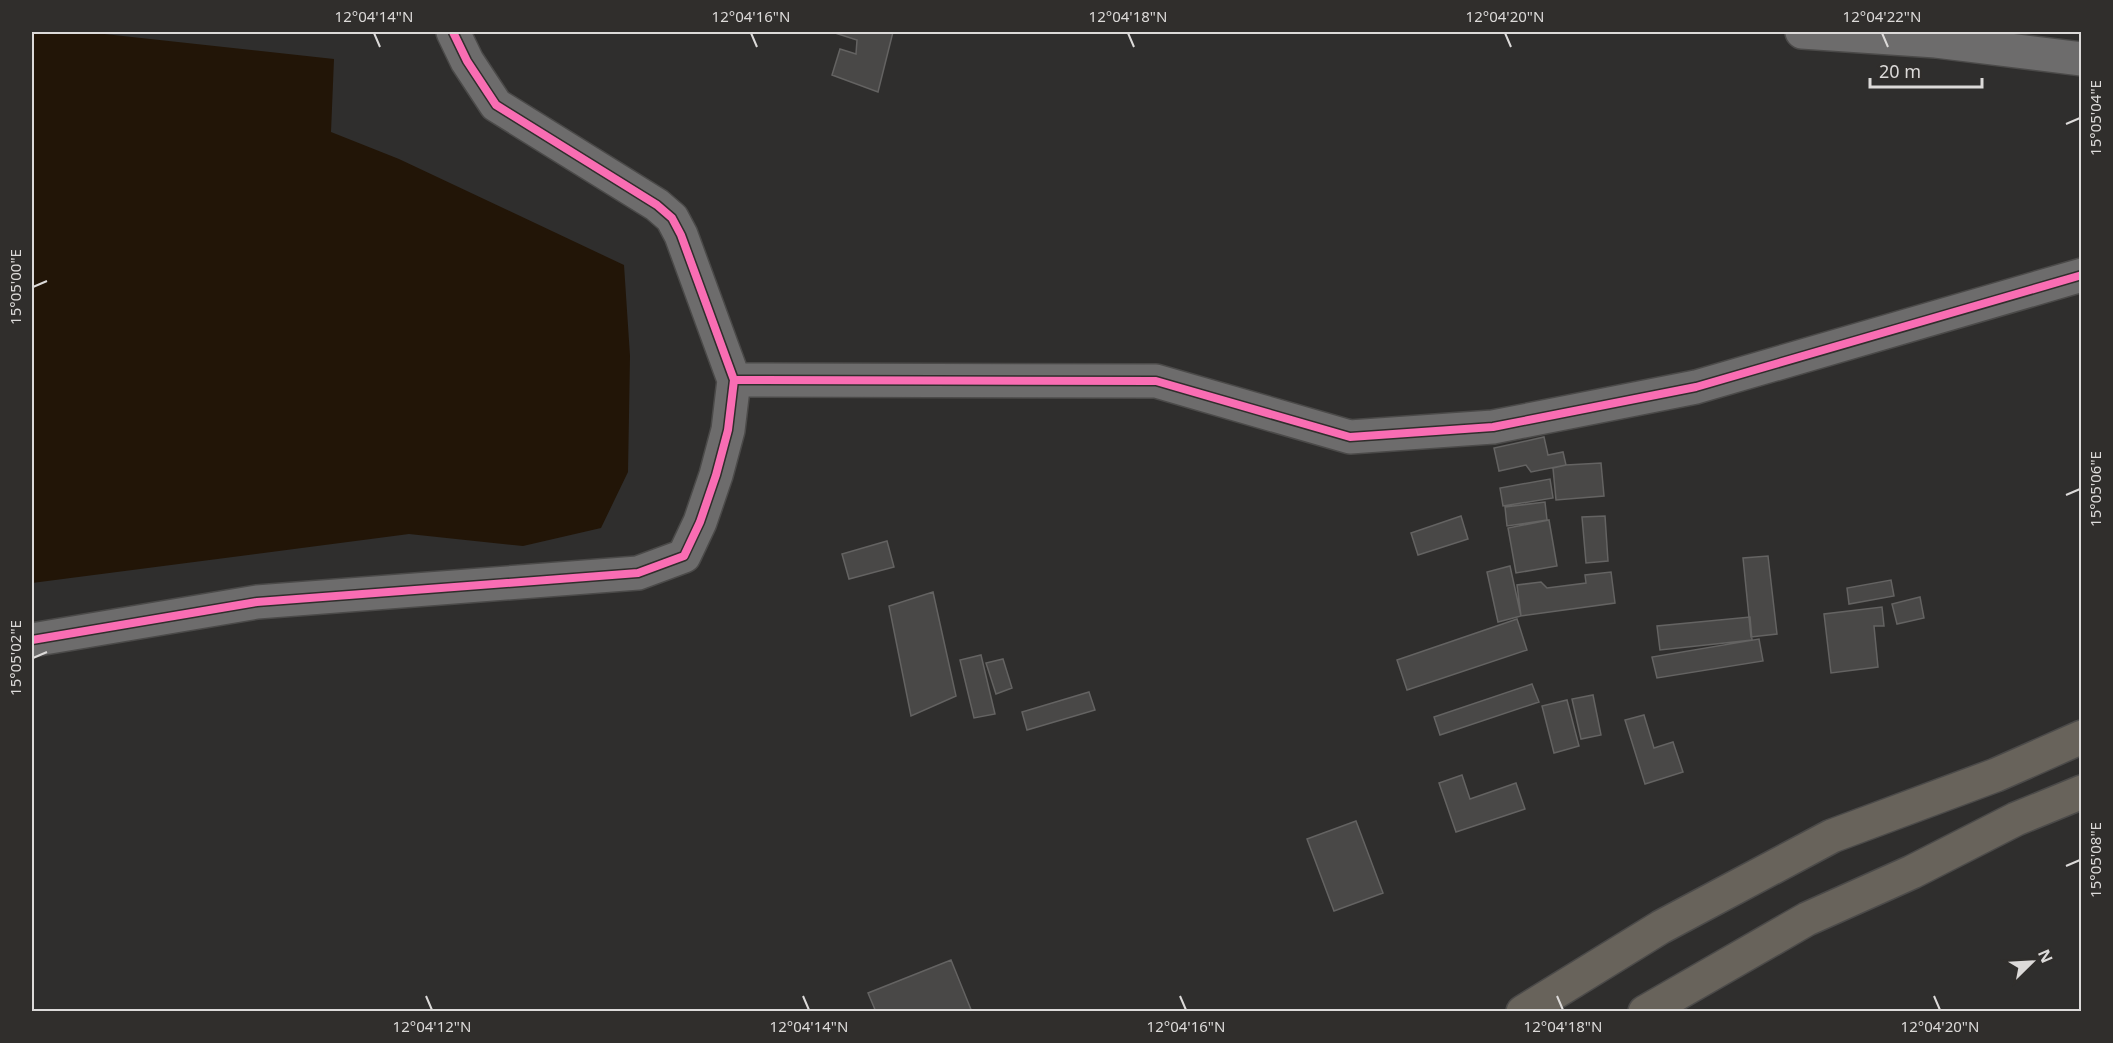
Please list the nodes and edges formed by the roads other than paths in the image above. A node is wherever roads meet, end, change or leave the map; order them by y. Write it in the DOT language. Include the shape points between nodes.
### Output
graph roads {
  1 [pos="453,32"];
  2 [pos="1802,32"];
  3 [pos="2082,59"];
  4 [pos="2082,275"];
  5 [pos="734,380"];
  6 [pos="32,640"];
  7 [pos="2082,737"];
  8 [pos="2082,792"];
  9 [pos="1524,1011"];
  10 [pos="1645,1011"];
  1 -- 5 [label="street" via="467,62 496,105 672,218"];
  2 -- 3 [label="street"];
  4 -- 5 [label="street" via="1696,387 1493,427 1350,437 1156,381"];
  5 -- 6 [label="street" via="728,430 700,522 684,556 647,570 256,602"];
  7 -- 9 [label="main road" via="1996,775 1832,836 1661,927"];
  8 -- 10 [label="main road" via="2016,819 1807,919"];
}
